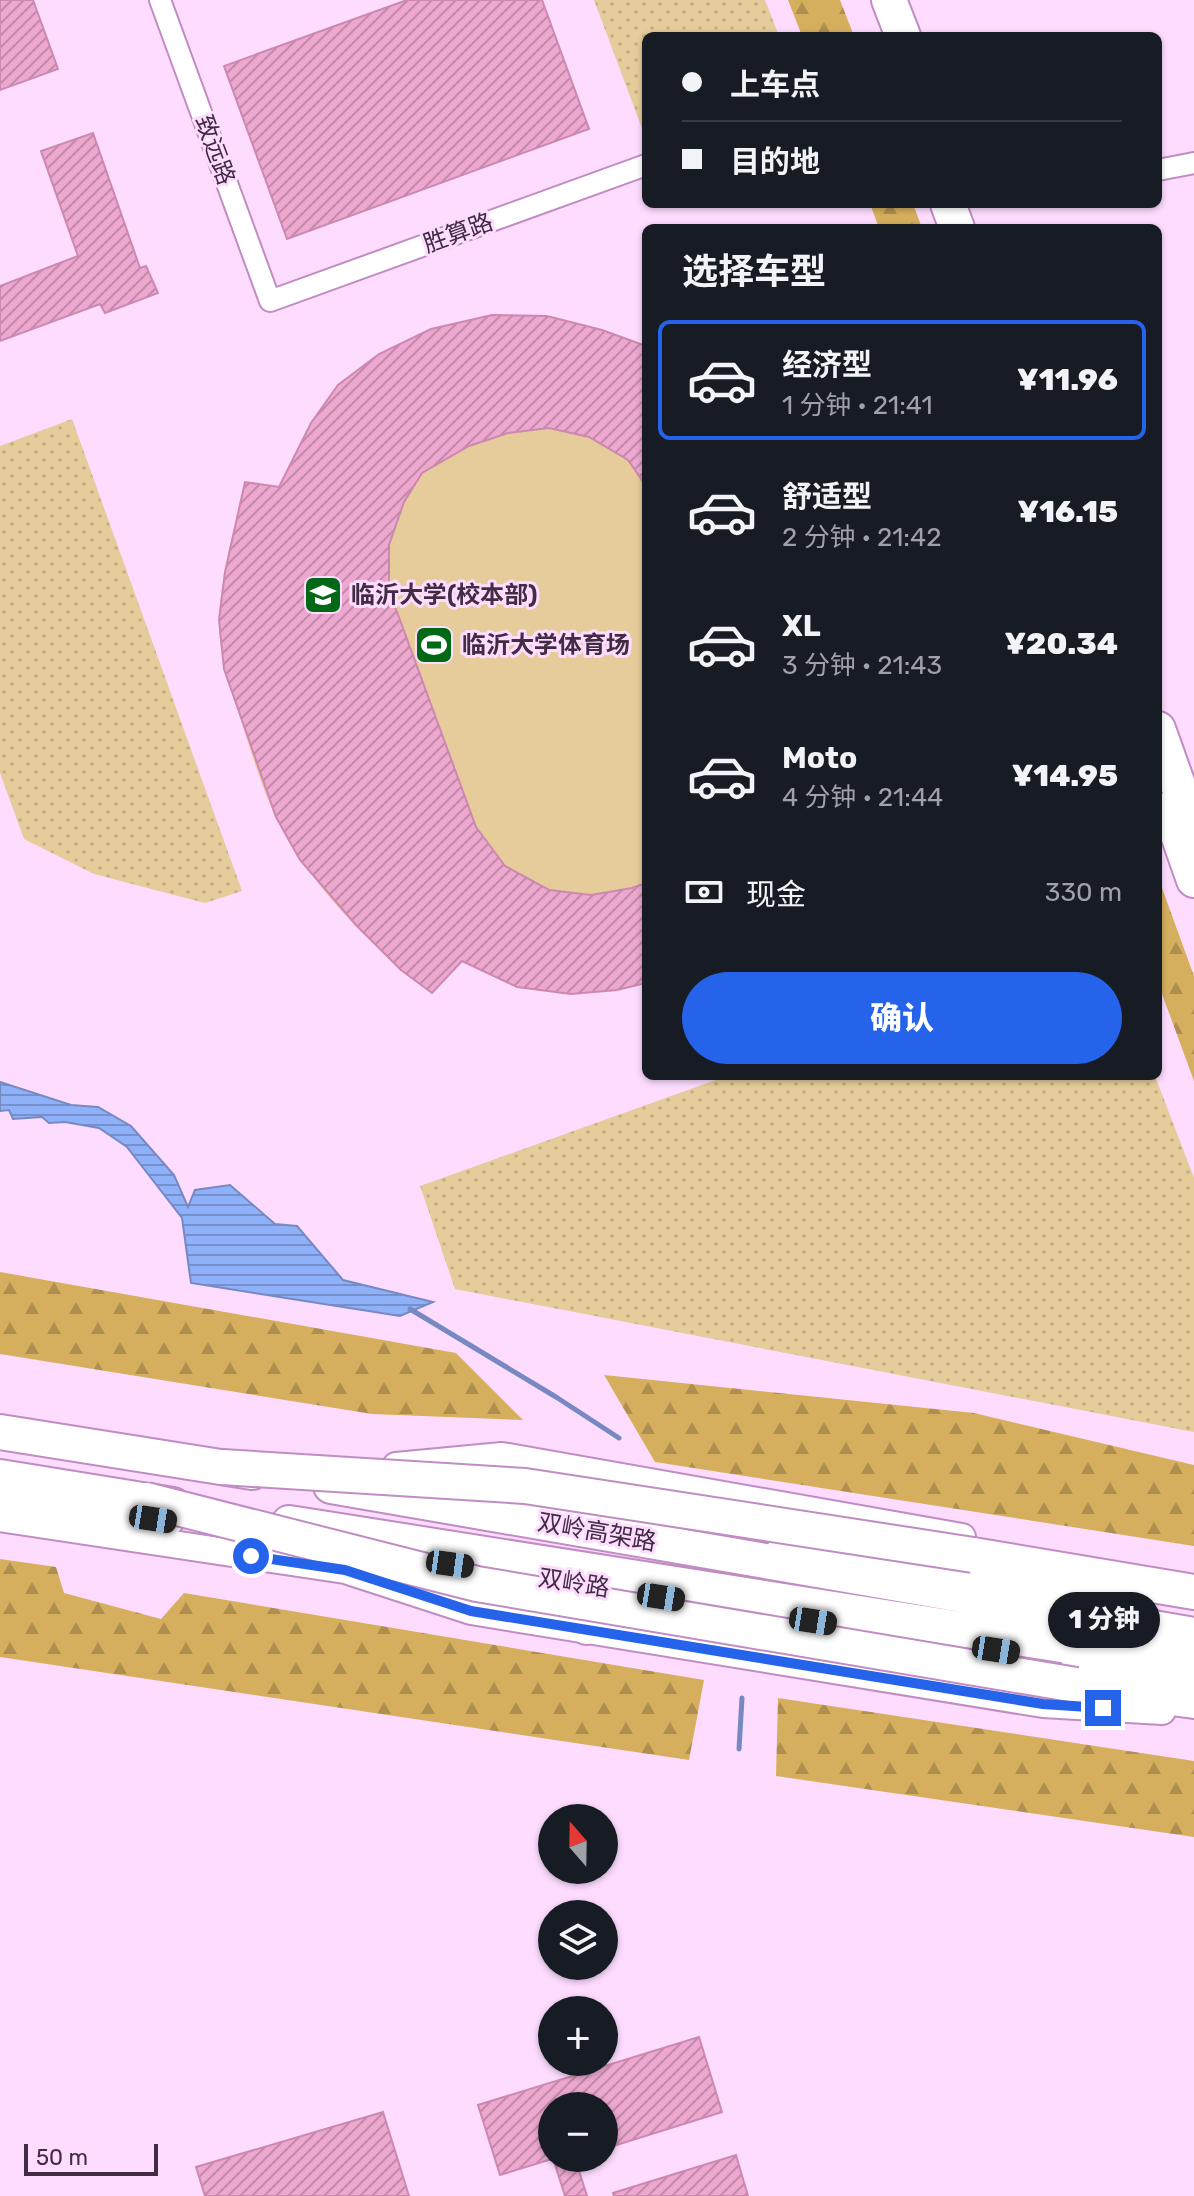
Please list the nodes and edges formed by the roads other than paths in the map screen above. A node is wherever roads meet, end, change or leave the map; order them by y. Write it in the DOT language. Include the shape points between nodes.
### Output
graph roads {
  1 [pos="160,0"];
  2 [pos="871,0"];
  3 [pos="889,0"];
  4 [pos="883,32"];
  5 [pos="901,32"];
  6 [pos="1194,163"];
  7 [pos="642,166"];
  8 [pos="1162,169"];
  9 [pos="270,301"];
  10 [pos="1162,740"];
  11 [pos="1162,789"];
  12 [pos="1194,830"];
  13 [pos="1194,880"];
  14 [pos="0,1418"];
  15 [pos="0,1432"];
  16 [pos="222,1467"];
  17 [pos="373,1468"];
  18 [pos="0,1477"];
  19 [pos="0,1496"];
  20 [pos="146,1500"];
  21 [pos="65,1505"];
  22 [pos="0,1509"];
  23 [pos="0,1518"];
  24 [pos="509,1573"];
  25 [pos="1194,1576"];
  26 [pos="1194,1592"];
  27 [pos="1194,1598"];
  28 [pos="586,1629"];
  29 [pos="1194,1635"];
  30 [pos="1194,1666"];
  31 [pos="1194,1689"];
  32 [pos="1194,1701"];
  33 [pos="1194,1713"];
  1 -- 9 [label="street, 致远路"];
  2 -- 4 [label="main road"];
  3 -- 5 [label="main road"];
  6 -- 8 [label="street"];
  7 -- 9 [label="street, 胜算路"];
  10 -- 12 [label="main road"];
  11 -- 13 [label="main road"];
  14 -- 17 [label="main road" via="216,1453"];
  15 -- 16 [label="main road, 双岭高架路"];
  16 -- 26 [label="main road, bridge" via="525,1486"];
  16 -- 29 [label="main road, 双岭高架路, bridge"];
  17 -- 25 [label="street" via="502,1456"];
  17 -- 27 [label="main road" via="572,1515 980,1578"];
  18 -- 20 [label="main road, 双岭高架路"];
  19 -- 21 [label="main road, 双岭路"];
  20 -- 30 [label="main road, 双岭高架路, bridge"];
  20 -- 32 [label="main road, bridge" via="477,1584"];
  21 -- 22 [label="main road"];
  21 -- 24 [label="main road, 双岭路"];
  23 -- 28 [label="street" via="345,1570 471,1611"];
  24 -- 28 [label="main road"];
  24 -- 31 [label="main road, 双岭路" via="1087,1664"];
  28 -- 33 [label="street" via="1043,1704"];
}
